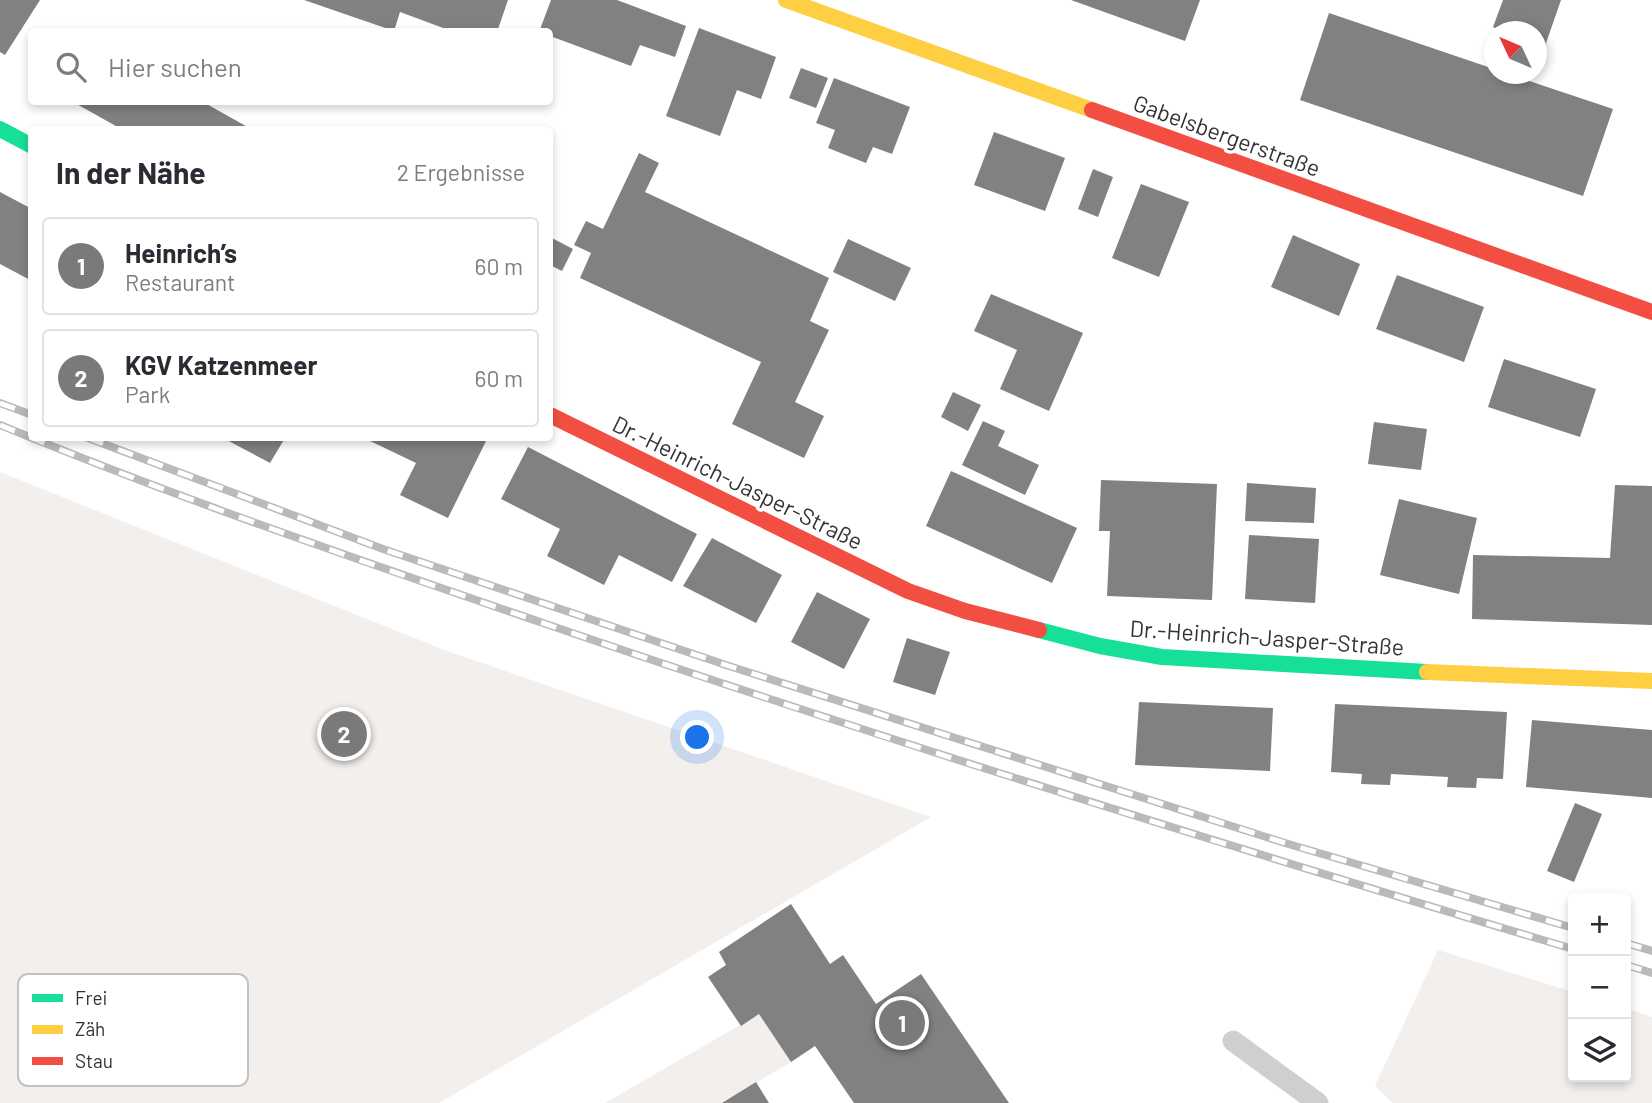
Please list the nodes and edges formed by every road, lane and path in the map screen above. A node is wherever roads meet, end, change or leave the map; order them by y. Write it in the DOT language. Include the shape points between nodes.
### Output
graph roads {
  1 [pos="786,0"];
  2 [pos="0,129"];
  3 [pos="28,144"];
  4 [pos="1652,312"];
  5 [pos="553,416"];
  6 [pos="1652,681"];
  7 [pos="1233,1041"];
  8 [pos="1318,1103"];
  1 -- 4 [label="street, Gabelsbergerstraße"];
  2 -- 3 [label="street"];
  5 -- 6 [label="street, Dr.-Heinrich-Jasper-Straße" via="908,592 1100,646 1162,657"];
  7 -- 8 [label="lane"];
}
